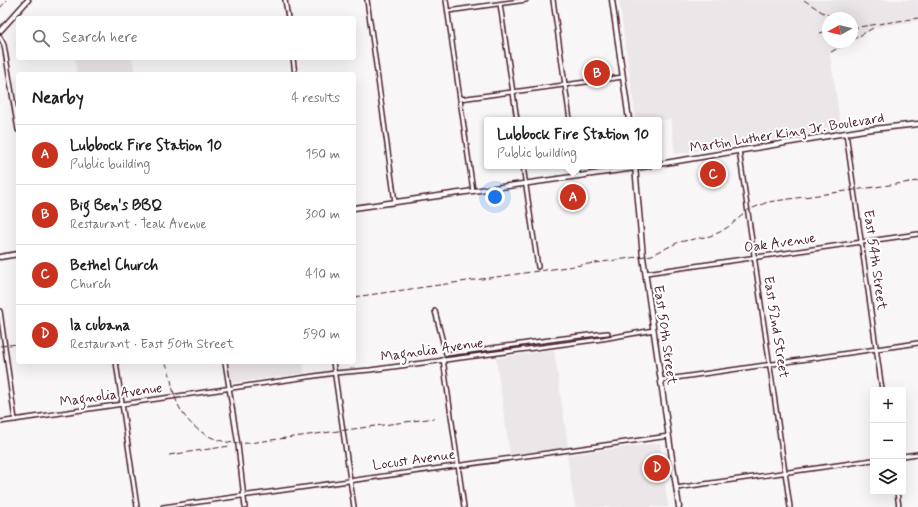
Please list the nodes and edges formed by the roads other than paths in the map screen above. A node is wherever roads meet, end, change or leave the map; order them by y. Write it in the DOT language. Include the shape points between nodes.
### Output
graph roads {
  1 [pos="28,0"];
  2 [pos="285,0"];
  3 [pos="367,0"];
  4 [pos="446,0"];
  5 [pos="526,0"];
  6 [pos="553,0"];
  7 [pos="612,0"];
  8 [pos="500,4"];
  9 [pos="448,11"];
  10 [pos="288,16"];
  11 [pos="0,31"];
  12 [pos="0,37"];
  13 [pos="293,60"];
  14 [pos="295,72"];
  15 [pos="623,77"];
  16 [pos="565,85"];
  17 [pos="513,92"];
  18 [pos="460,99"];
  19 [pos="517,117"];
  20 [pos="570,117"];
  21 [pos="629,117"];
  22 [pos="16,118"];
  23 [pos="918,124"];
  24 [pos="846,133"];
  25 [pos="739,150"];
  26 [pos="662,163"];
  27 [pos="524,169"];
  28 [pos="577,169"];
  29 [pos="622,169"];
  30 [pos="635,169"];
  31 [pos="578,176"];
  32 [pos="526,184"];
  33 [pos="473,191"];
  34 [pos="395,202"];
  35 [pos="356,208"];
  36 [pos="918,234"];
  37 [pos="861,243"];
  38 [pos="16,254"];
  39 [pos="0,257"];
  40 [pos="754,258"];
  41 [pos="538,267"];
  42 [pos="646,274"];
  43 [pos="0,311"];
  44 [pos="435,311"];
  45 [pos="654,330"];
  46 [pos="608,333"];
  47 [pos="918,344"];
  48 [pos="877,349"];
  49 [pos="444,359"];
  50 [pos="116,364"];
  51 [pos="225,364"];
  52 [pos="334,364"];
  53 [pos="770,364"];
  54 [pos="335,373"];
  55 [pos="661,380"];
  56 [pos="882,387"];
  57 [pos="229,389"];
  58 [pos="122,404"];
  59 [pos="15,420"];
  60 [pos="0,422"];
  61 [pos="668,436"];
  62 [pos="918,454"];
  63 [pos="906,456"];
  64 [pos="870,460"];
  65 [pos="457,465"];
  66 [pos="785,472"];
  67 [pos="350,480"];
  68 [pos="676,488"];
  69 [pos="897,495"];
  70 [pos="243,496"];
  71 [pos="137,507"];
  72 [pos="163,507"];
  73 [pos="245,507"];
  74 [pos="354,507"];
  75 [pos="464,507"];
  76 [pos="679,507"];
  77 [pos="790,507"];
  78 [pos="899,507"];
  1 -- 11 [label="main road"];
  2 -- 10 [label="street"];
  3 -- 34 [label="street"];
  4 -- 9 [label="street"];
  5 -- 8 [label="street"];
  6 -- 16 [label="street"];
  7 -- 15 [label="main road"];
  8 -- 9 [label="street"];
  8 -- 17 [label="street"];
  9 -- 18 [label="street"];
  12 -- 22 [label="street" via="4,44"];
  13 -- 14 [label="street"];
  15 -- 16 [label="street"];
  15 -- 21 [label="main road"];
  16 -- 17 [label="street"];
  16 -- 20 [label="street"];
  17 -- 18 [label="street"];
  17 -- 19 [label="street"];
  18 -- 33 [label="street"];
  23 -- 24 [label="main road, Martin Luther King Jr. Boulevard"];
  24 -- 25 [label="main road, Martin Luther King Jr. Boulevard"];
  24 -- 37 [label="street, East 54th Street"];
  25 -- 26 [label="main road, Martin Luther King Jr. Boulevard"];
  25 -- 40 [label="street, East 52nd Street"];
  27 -- 32 [label="street"];
  28 -- 31 [label="street"];
  29 -- 31 [label="main road"];
  30 -- 42 [label="main road, East 50th Street"];
  31 -- 32 [label="main road"];
  32 -- 33 [label="main road"];
  32 -- 41 [label="street"];
  33 -- 34 [label="main road"];
  34 -- 35 [label="main road"];
  36 -- 37 [label="street, Oak Avenue"];
  37 -- 40 [label="street, Oak Avenue"];
  37 -- 48 [label="street, East 54th Street"];
  38 -- 39 [label="main road"];
  40 -- 42 [label="street, Oak Avenue"];
  40 -- 53 [label="street, East 52nd Street"];
  42 -- 45 [label="main road, East 50th Street"];
  43 -- 59 [label="street"];
  44 -- 46 [label="street" via="446,354"];
  45 -- 49 [label="street, Magnolia Avenue"];
  45 -- 55 [label="main road, East 50th Street"];
  47 -- 48 [label="street"];
  48 -- 53 [label="street"];
  48 -- 56 [label="street, East 54th Street"];
  49 -- 54 [label="street, Magnolia Avenue"];
  49 -- 65 [label="street"];
  50 -- 58 [label="street"];
  51 -- 57 [label="street"];
  52 -- 54 [label="street"];
  53 -- 55 [label="street"];
  53 -- 66 [label="street, East 52nd Street"];
  54 -- 57 [label="street, Magnolia Avenue"];
  54 -- 67 [label="street"];
  55 -- 61 [label="main road, East 50th Street"];
  57 -- 58 [label="street, Magnolia Avenue"];
  57 -- 70 [label="street"];
  58 -- 59 [label="street, Magnolia Avenue"];
  58 -- 71 [label="street"];
  59 -- 60 [label="street, Magnolia Avenue"];
  61 -- 65 [label="street, Locust Avenue"];
  61 -- 68 [label="main road, East 50th Street"];
  62 -- 63 [label="street"];
  64 -- 66 [label="street"];
  65 -- 67 [label="street, Locust Avenue"];
  65 -- 75 [label="street"];
  66 -- 68 [label="street"];
  66 -- 77 [label="street, East 52nd Street"];
  67 -- 70 [label="street, Locust Avenue"];
  67 -- 74 [label="street"];
  68 -- 76 [label="main road, East 50th Street"];
  69 -- 78 [label="street"];
  70 -- 72 [label="street, Locust Avenue"];
  70 -- 73 [label="street"];
}
